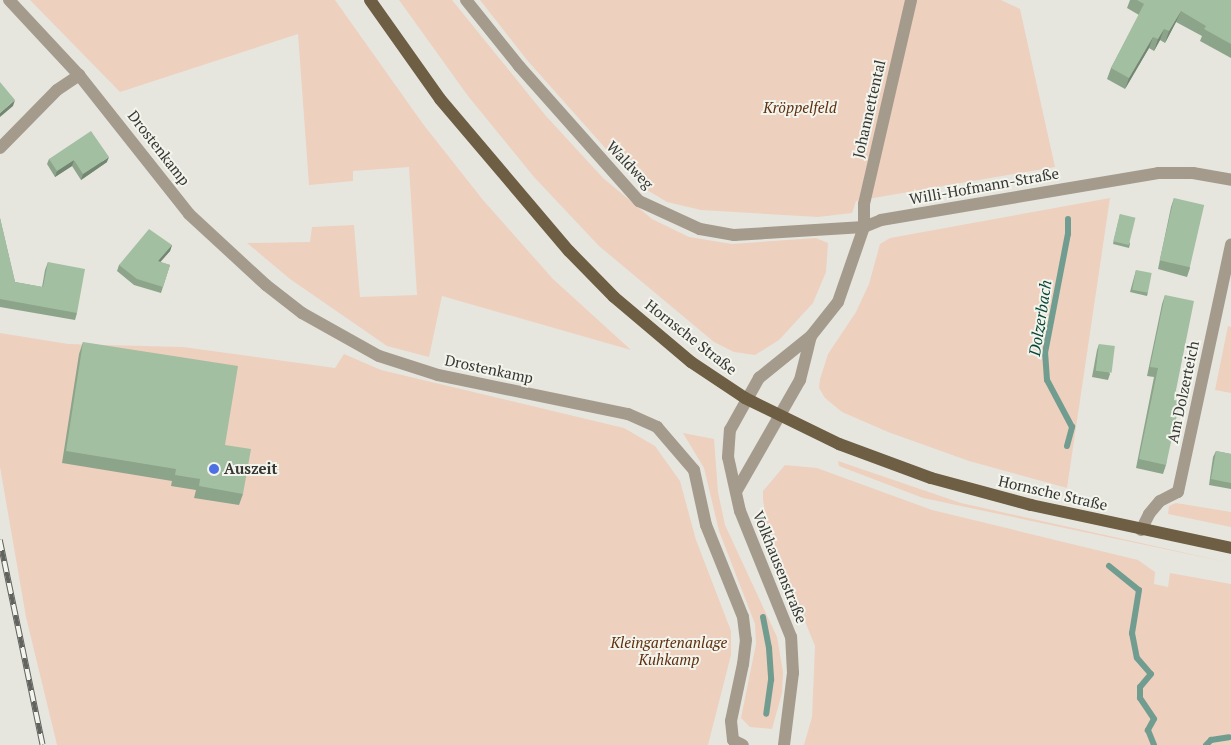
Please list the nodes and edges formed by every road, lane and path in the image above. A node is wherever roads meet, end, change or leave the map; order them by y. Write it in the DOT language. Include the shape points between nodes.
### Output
graph roads {
  1 [pos="9,0"];
  2 [pos="370,0"];
  3 [pos="466,0"];
  4 [pos="911,0"];
  5 [pos="79,75"];
  6 [pos="0,148"];
  7 [pos="1231,180"];
  8 [pos="864,227"];
  9 [pos="1231,245"];
  10 [pos="811,336"];
  11 [pos="745,398"];
  12 [pos="779,416"];
  13 [pos="737,490"];
  14 [pos="1141,530"];
  15 [pos="1231,548"];
  16 [pos="743,745"];
  17 [pos="784,745"];
  1 -- 5 [label="street, Drostenkamp"];
  2 -- 11 [label="main road, Hornsche Straße" via="440,99 569,251 614,297 691,362"];
  3 -- 8 [label="street, Waldweg" via="519,66 639,201 700,229 734,235"];
  4 -- 8 [label="street, Johannettental" via="864,204"];
  5 -- 6 [label="street" via="57,90"];
  5 -- 16 [label="street, Drostenkamp" via="189,214 266,285 302,312 379,356 438,375 628,414 657,427 676,446 694,470 706,525 743,618 744,656 731,721 733,740"];
  7 -- 8 [label="street, Willi-Hofmann-Straße" via="1193,173 1158,173 881,220"];
  8 -- 10 [label="street" via="841,295"];
  9 -- 14 [label="street, Am Dolzerteich" via="1178,492 1160,501"];
  10 -- 11 [label="street" via="759,378"];
  10 -- 12 [label="street" via="800,380"];
  11 -- 12 [label="main road, Hornsche Straße"];
  11 -- 13 [label="street, Volkhausenstraße" via="730,430 728,456"];
  12 -- 13 [label="street"];
  12 -- 14 [label="main road, Hornsche Straße" via="854,450 940,480 1031,506"];
  13 -- 17 [label="street, Volkhausenstraße" via="740,512 791,637 793,673"];
  14 -- 15 [label="main road, Hornsche Straße"];
}
